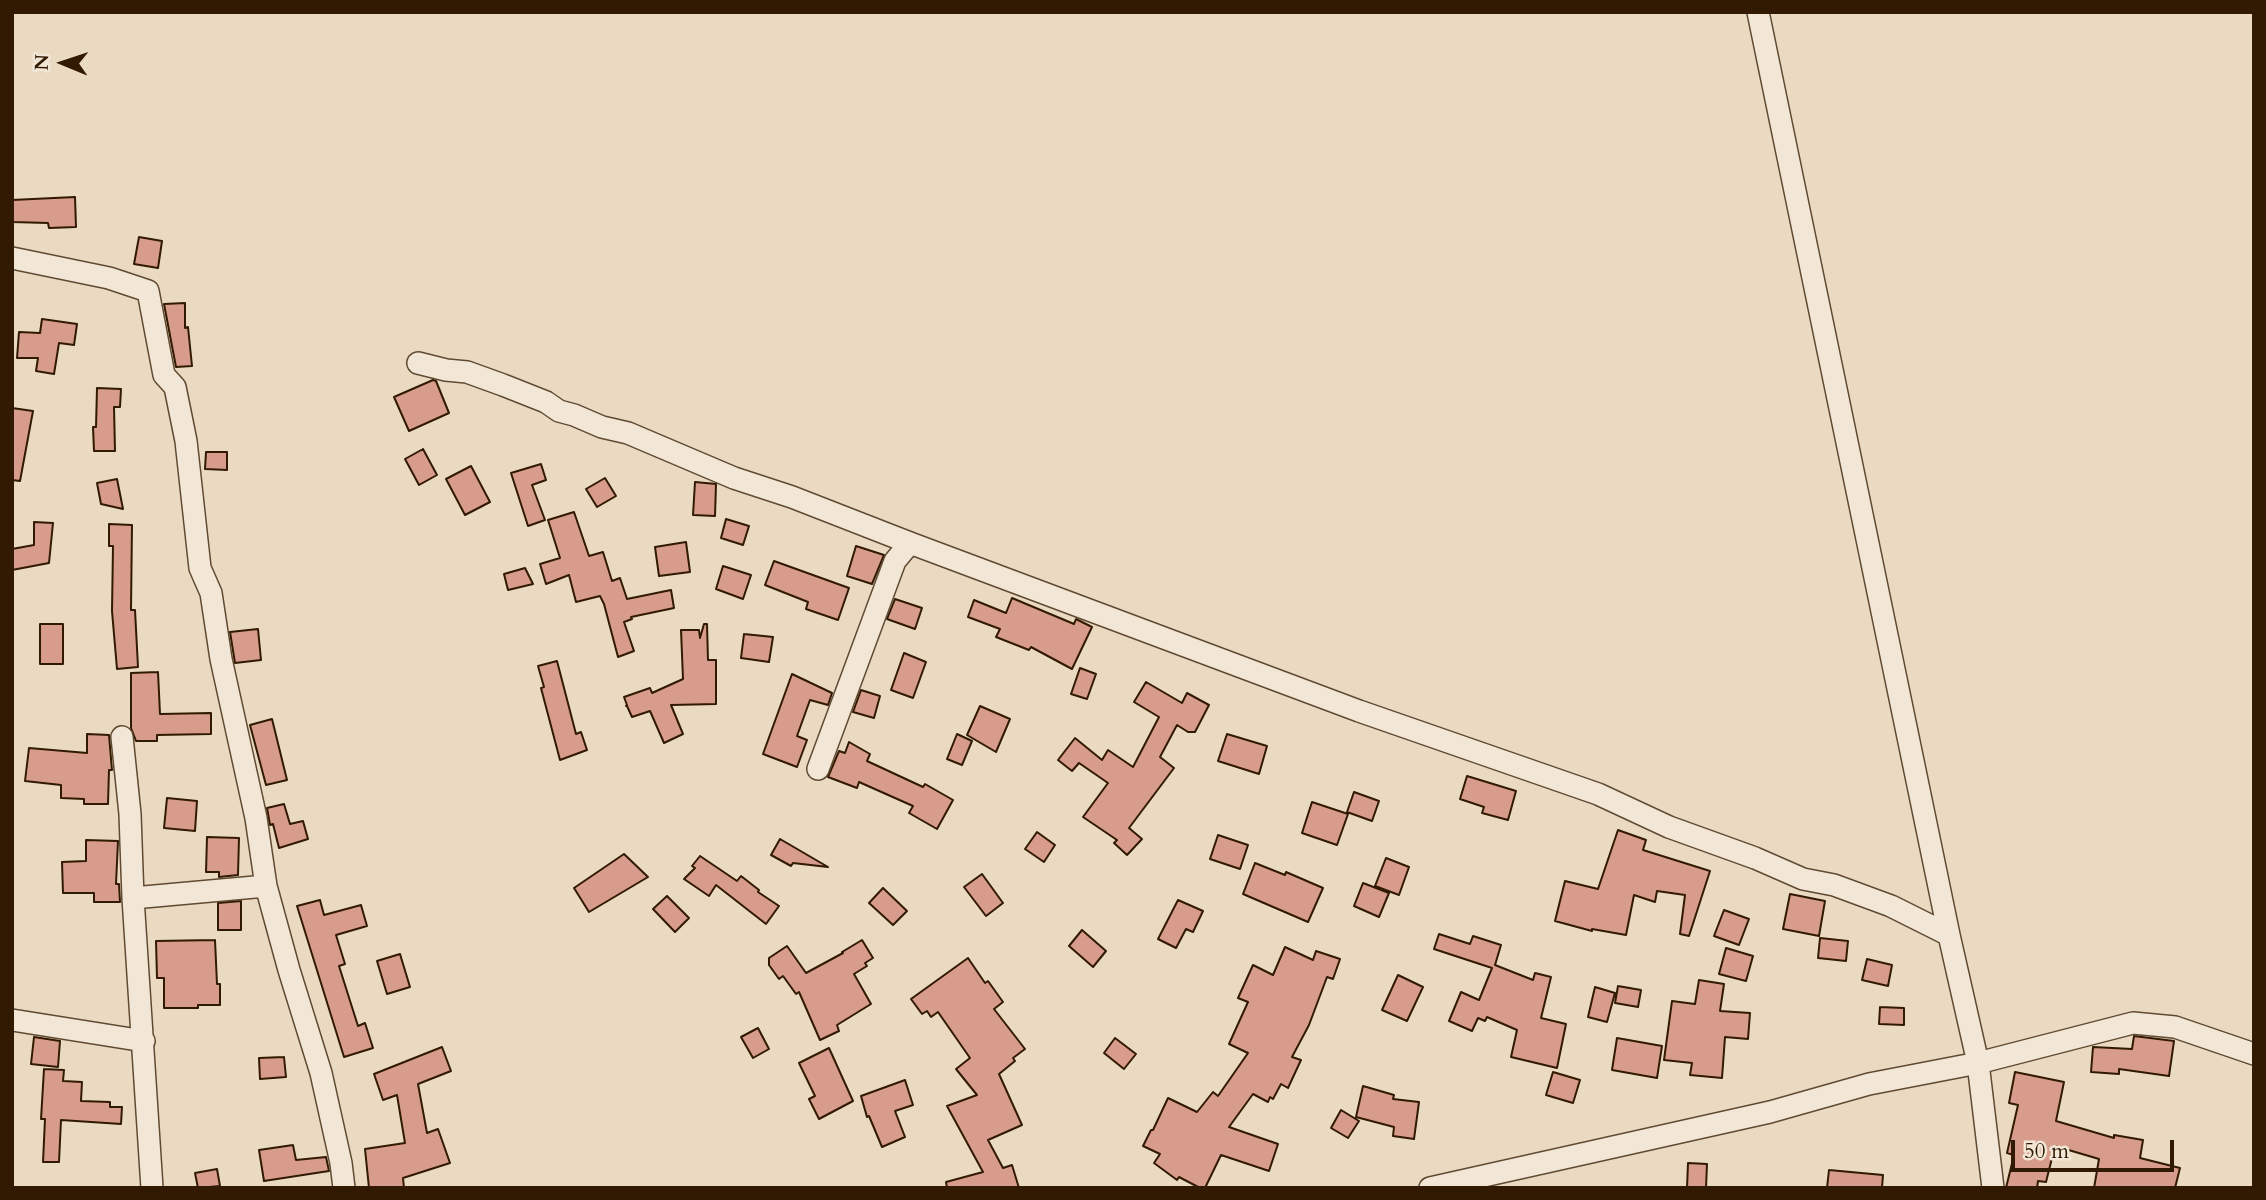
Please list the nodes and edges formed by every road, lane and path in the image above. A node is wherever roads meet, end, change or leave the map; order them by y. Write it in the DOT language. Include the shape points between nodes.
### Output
graph roads {
  1 [pos="1758,12"];
  2 [pos="12,258"];
  3 [pos="418,363"];
  4 [pos="910,543"];
  5 [pos="122,737"];
  6 [pos="818,769"];
  7 [pos="266,886"];
  8 [pos="133,898"];
  9 [pos="1949,935"];
  10 [pos="12,1020"];
  11 [pos="144,1041"];
  12 [pos="2254,1054"];
  13 [pos="1978,1063"];
  14 [pos="152,1188"];
  15 [pos="344,1188"];
  16 [pos="1430,1188"];
  17 [pos="1993,1188"];
  1 -- 9 [label="street"];
  2 -- 7 [label="street" via="148,291 164,375 176,387 201,568 211,593 257,818"];
  3 -- 4 [label="street" via="467,372 503,385 559,411 628,433"];
  4 -- 6 [label="street" via="895,561"];
  4 -- 9 [label="street" via="1359,711 1598,794 1803,879 1891,906"];
  5 -- 8 [label="street"];
  7 -- 8 [label="street"];
  7 -- 15 [label="street" via="321,1073"];
  8 -- 11 [label="street"];
  9 -- 13 [label="street"];
  10 -- 11 [label="street"];
  11 -- 14 [label="street"];
  12 -- 13 [label="street" via="2175,1027 2133,1023"];
  13 -- 16 [label="street" via="1869,1084 1770,1112"];
  13 -- 17 [label="street"];
}
